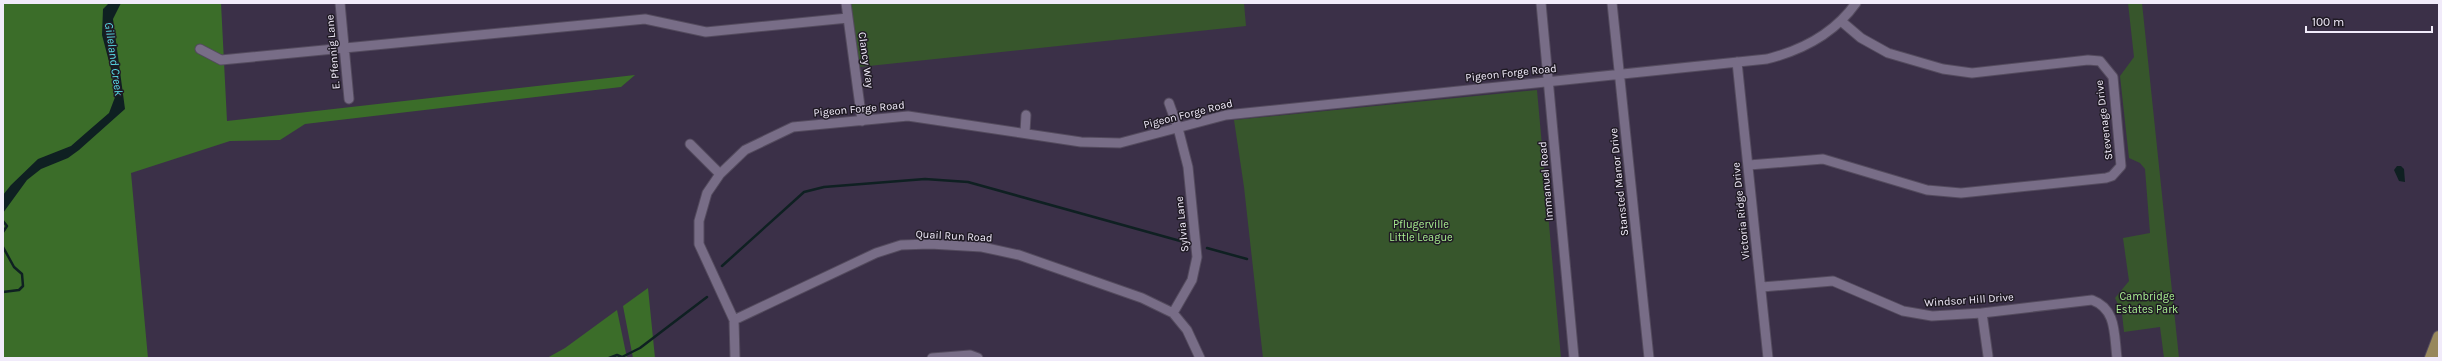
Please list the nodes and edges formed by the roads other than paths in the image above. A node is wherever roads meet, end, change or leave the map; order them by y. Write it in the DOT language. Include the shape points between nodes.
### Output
graph roads {
  1 [pos="340,3"];
  2 [pos="846,3"];
  3 [pos="1541,3"];
  4 [pos="1612,3"];
  5 [pos="1856,3"];
  6 [pos="848,18"];
  7 [pos="1841,21"];
  8 [pos="344,47"];
  9 [pos="200,49"];
  10 [pos="1737,62"];
  11 [pos="1620,73"];
  12 [pos="1549,81"];
  13 [pos="349,99"];
  14 [pos="1169,103"];
  15 [pos="1026,116"];
  16 [pos="862,121"];
  17 [pos="1178,128"];
  18 [pos="1025,132"];
  19 [pos="690,144"];
  20 [pos="1749,165"];
  21 [pos="720,174"];
  22 [pos="1762,287"];
  23 [pos="1173,313"];
  24 [pos="1982,313"];
  25 [pos="734,320"];
  26 [pos="2439,337"];
  27 [pos="1988,356"];
  28 [pos="735,358"];
  29 [pos="932,358"];
  30 [pos="978,358"];
  31 [pos="1200,358"];
  32 [pos="1574,358"];
  33 [pos="1649,358"];
  34 [pos="1768,358"];
  35 [pos="2116,358"];
  36 [pos="2431,358"];
  1 -- 8 [label="street, E. Pfennig Lane"];
  2 -- 6 [label="street, Clancy Way"];
  3 -- 12 [label="street, Immanuel Road"];
  4 -- 11 [label="street, Stansted Manor Drive"];
  5 -- 7 [label="street, Pigeon Forge Road"];
  6 -- 8 [label="street" via="706,32 646,19"];
  6 -- 16 [label="street, Clancy Way"];
  7 -- 10 [label="street, Pigeon Forge Road" via="1818,39 1792,52 1767,59"];
  7 -- 20 [label="street, Stevenage Drive" via="1861,38 1888,54 1943,69 1972,73 2088,60 2100,61 2113,77 2121,166 2112,176 2106,178 1961,193 1927,190 1823,159"];
  8 -- 9 [label="street" via="221,60"];
  8 -- 13 [label="street, E. Pfennig Lane"];
  10 -- 11 [label="street, Pigeon Forge Road"];
  10 -- 20 [label="street, Victoria Ridge Drive"];
  11 -- 12 [label="street, Pigeon Forge Road"];
  11 -- 33 [label="street, Stansted Manor Drive"];
  12 -- 17 [label="street, Pigeon Forge Road" via="1226,115"];
  12 -- 32 [label="street, Immanuel Road"];
  14 -- 17 [label="street, Sylvia Lane"];
  15 -- 18 [label="street"];
  16 -- 18 [label="street, Pigeon Forge Road" via="908,116"];
  16 -- 21 [label="street, Pigeon Forge Road" via="793,127 745,150"];
  17 -- 18 [label="street, Pigeon Forge Road" via="1120,143 1081,142"];
  17 -- 23 [label="street, Sylvia Lane" via="1188,167 1197,258 1192,280"];
  19 -- 21 [label="street"];
  20 -- 22 [label="street, Victoria Ridge Drive"];
  21 -- 25 [label="street, Pigeon Forge Road" via="707,193 699,221 699,244"];
  22 -- 24 [label="street, Windsor Hill Drive" via="1833,281 1918,315"];
  22 -- 34 [label="street, Victoria Ridge Drive"];
  23 -- 25 [label="street, Quail Run Road" via="1142,298 1020,255 982,247 930,244 901,245 876,253"];
  23 -- 31 [label="street, Quail Run Road" via="1187,330"];
  24 -- 27 [label="street"];
  24 -- 35 [label="street, Windsor Hill Drive" via="2092,300 2107,309 2112,318"];
  25 -- 28 [label="street, Pigeon Forge Road"];
  26 -- 36 [label="main road"];
  29 -- 30 [label="street"];
}
